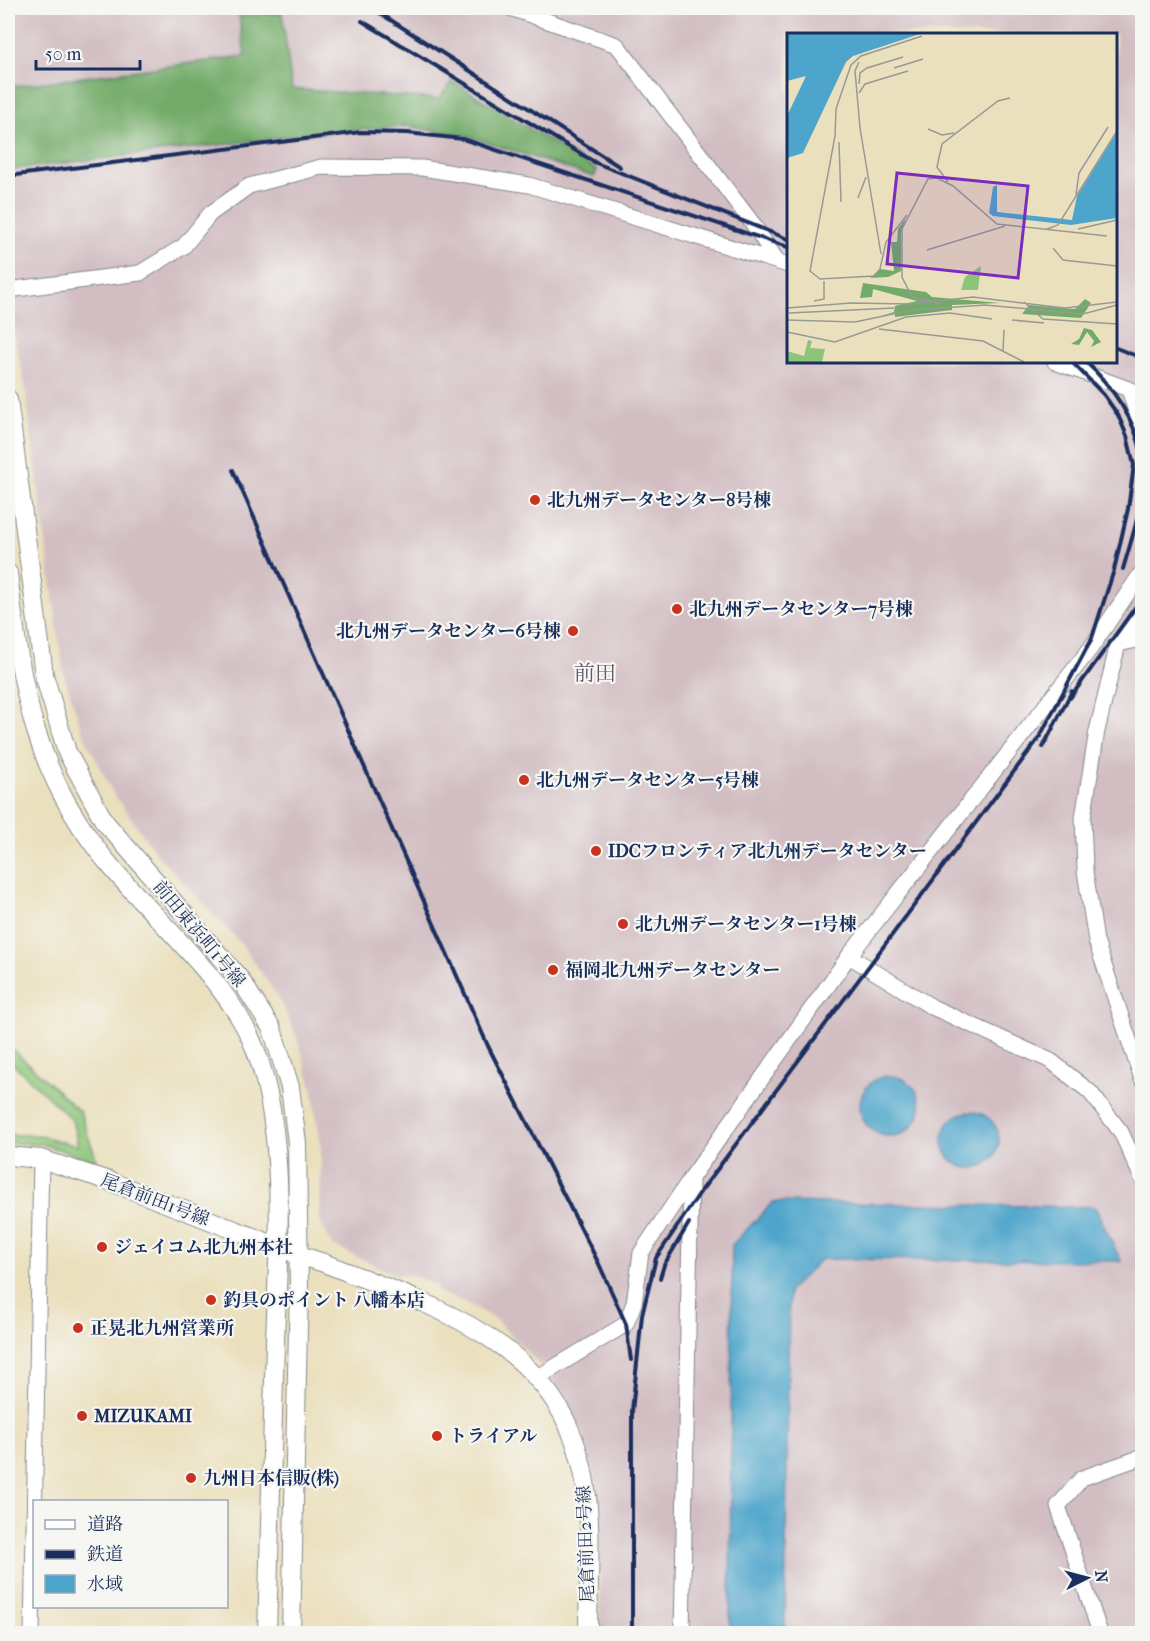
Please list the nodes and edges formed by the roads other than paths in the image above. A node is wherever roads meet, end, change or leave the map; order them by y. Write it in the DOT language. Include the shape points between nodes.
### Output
graph roads {
  1 [pos="510,8"];
  2 [pos="783,263"];
  3 [pos="8,290"];
  4 [pos="1058,363"];
  5 [pos="1136,392"];
  6 [pos="8,399"];
  7 [pos="1143,431"];
  8 [pos="1143,572"];
  9 [pos="8,573"];
  10 [pos="1143,609"];
  11 [pos="1143,639"];
  12 [pos="1118,644"];
  13 [pos="849,956"];
  14 [pos="1143,1079"];
  15 [pos="8,1156"];
  16 [pos="40,1159"];
  17 [pos="691,1178"];
  18 [pos="1143,1178"];
  19 [pos="278,1246"];
  20 [pos="299,1255"];
  21 [pos="535,1379"];
  22 [pos="1143,1457"];
  23 [pos="34,1500"];
  24 [pos="33,1575"];
  25 [pos="1099,1630"];
  26 [pos="32,1634"];
  27 [pos="267,1634"];
  28 [pos="291,1634"];
  29 [pos="588,1634"];
  30 [pos="682,1634"];
  1 -- 2 [label="street" via="617,45"];
  2 -- 3 [label="street" via="529,185 422,168 321,167 249,186 210,214 184,246 140,273"];
  4 -- 5 [label="street"];
  5 -- 7 [label="street"];
  6 -- 20 [label="street, 前田東浜町1号線" via="44,675 67,752 104,821 240,979 272,1029 290,1087 297,1143"];
  8 -- 13 [label="street" via="1090,649"];
  9 -- 19 [label="street, 前田東浜町1号線" via="26,699 39,743 60,790 111,867 224,996 250,1037 270,1102"];
  10 -- 12 [label="street"];
  11 -- 12 [label="street"];
  12 -- 14 [label="street" via="1097,731 1083,818 1085,871 1096,941"];
  13 -- 17 [label="street"];
  13 -- 18 [label="street" via="932,1007 1052,1061 1090,1092 1121,1132"];
  15 -- 16 [label="street, 尾倉前田1号線"];
  16 -- 19 [label="street, 尾倉前田1号線"];
  16 -- 23 [label="street"];
  17 -- 21 [label="street" via="641,1253 634,1303 626,1324"];
  17 -- 30 [label="street"];
  19 -- 20 [label="street, 尾倉前田1号線"];
  19 -- 27 [label="street, 前田東浜町1号線"];
  20 -- 21 [label="street, 尾倉前田2号線" via="473,1325 509,1349"];
  20 -- 28 [label="street, 前田東浜町1号線"];
  21 -- 29 [label="street, 尾倉前田2号線" via="562,1412 577,1447 585,1482"];
  22 -- 25 [label="street" via="1083,1478 1058,1506"];
  24 -- 26 [label="street"];
}
